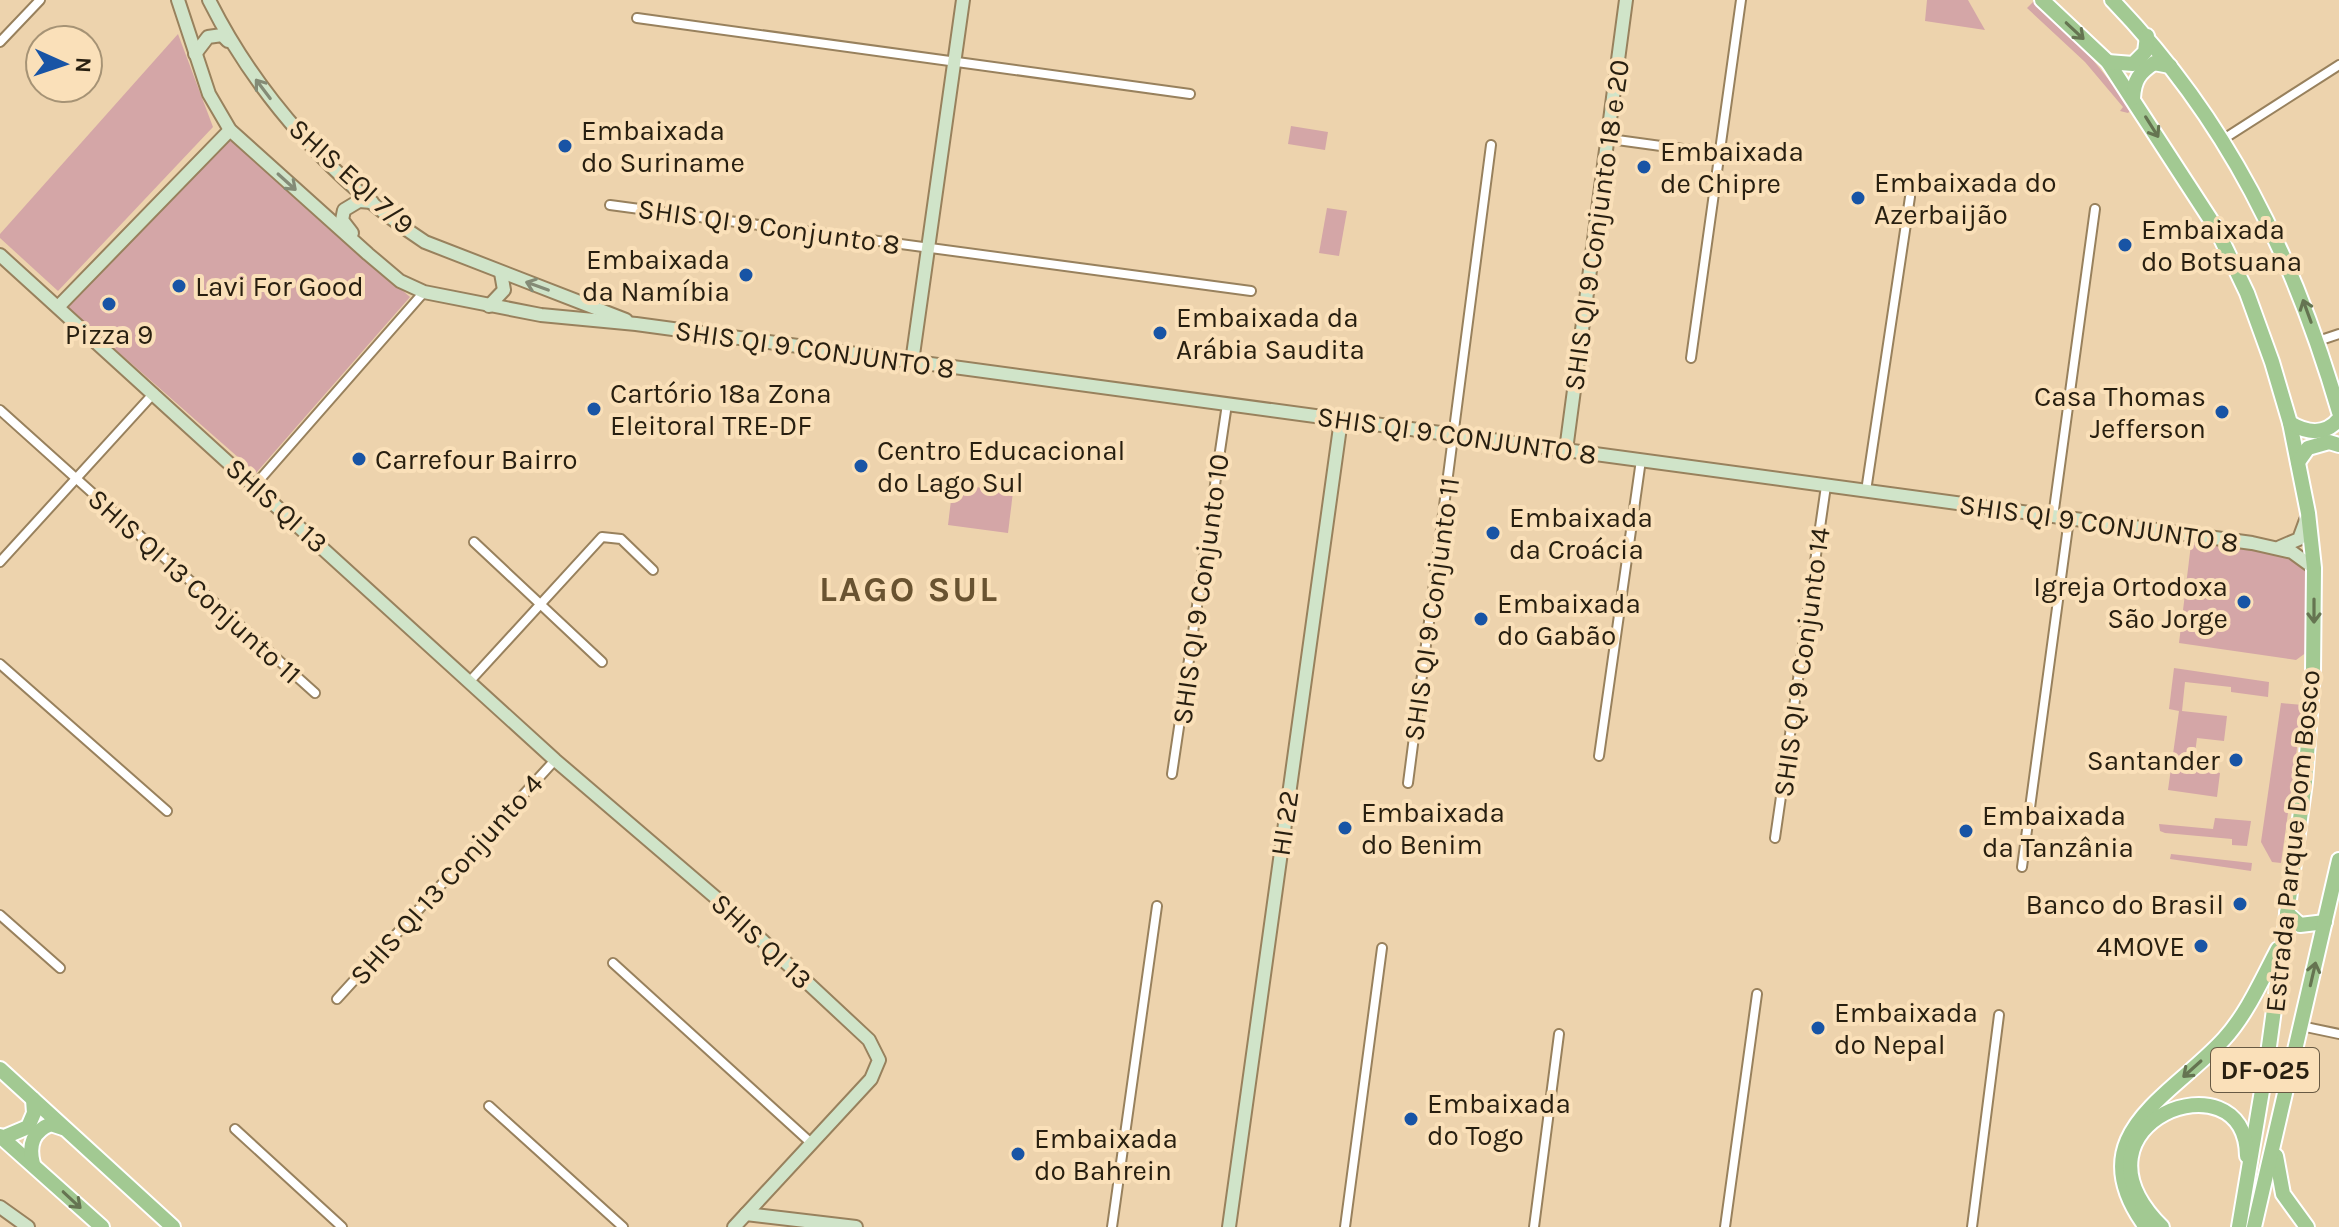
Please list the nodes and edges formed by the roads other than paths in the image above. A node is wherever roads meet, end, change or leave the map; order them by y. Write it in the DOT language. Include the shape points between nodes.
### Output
graph roads {
  1 [pos="40,0"];
  2 [pos="178,0"];
  3 [pos="209,0"];
  4 [pos="963,0"];
  5 [pos="1626,0"];
  6 [pos="1741,0"];
  7 [pos="2042,0"];
  8 [pos="2112,0"];
  9 [pos="637,18"];
  10 [pos="2147,36"];
  11 [pos="0,42"];
  12 [pos="233,47"];
  13 [pos="195,54"];
  14 [pos="954,60"];
  15 [pos="2108,62"];
  16 [pos="2339,65"];
  17 [pos="2170,66"];
  18 [pos="1190,94"];
  19 [pos="2133,98"];
  20 [pos="230,130"];
  21 [pos="1610,139"];
  22 [pos="2222,140"];
  23 [pos="1491,145"];
  24 [pos="1719,154"];
  25 [pos="1910,197"];
  26 [pos="372,202"];
  27 [pos="610,205"];
  28 [pos="2095,209"];
  29 [pos="928,248"];
  30 [pos="368,254"];
  31 [pos="0,255"];
  32 [pos="501,273"];
  33 [pos="1251,291"];
  34 [pos="424,292"];
  35 [pos="489,306"];
  36 [pos="58,307"];
  37 [pos="636,324"];
  38 [pos="2339,334"];
  39 [pos="2318,341"];
  40 [pos="1691,358"];
  41 [pos="912,362"];
  42 [pos="154,393"];
  43 [pos="1227,404"];
  44 [pos="0,410"];
  45 [pos="2339,412"];
  46 [pos="2339,419"];
  47 [pos="1341,420"];
  48 [pos="2290,423"];
  49 [pos="1454,435"];
  50 [pos="2339,445"];
  51 [pos="1566,450"];
  52 [pos="1641,460"];
  53 [pos="2298,462"];
  54 [pos="75,478"];
  55 [pos="255,485"];
  56 [pos="1826,486"];
  57 [pos="1866,491"];
  58 [pos="2308,513"];
  59 [pos="2053,517"];
  60 [pos="2069,519"];
  61 [pos="474,542"];
  62 [pos="2278,547"];
  63 [pos="0,562"];
  64 [pos="2314,568"];
  65 [pos="653,570"];
  66 [pos="538,605"];
  67 [pos="602,662"];
  68 [pos="0,664"];
  69 [pos="470,681"];
  70 [pos="315,693"];
  71 [pos="1599,756"];
  72 [pos="555,760"];
  73 [pos="1172,774"];
  74 [pos="1408,783"];
  75 [pos="167,811"];
  76 [pos="1775,838"];
  77 [pos="2339,860"];
  78 [pos="2022,867"];
  79 [pos="1157,906"];
  80 [pos="2287,913"];
  81 [pos="0,915"];
  82 [pos="2325,922"];
  83 [pos="2283,938"];
  84 [pos="1382,948"];
  85 [pos="613,963"];
  86 [pos="60,968"];
  87 [pos="1757,994"];
  88 [pos="337,999"];
  89 [pos="1999,1015"];
  90 [pos="2301,1026"];
  91 [pos="1559,1034"];
  92 [pos="2339,1034"];
  93 [pos="0,1069"];
  94 [pos="33,1099"];
  95 [pos="489,1106"];
  96 [pos="64,1128"];
  97 [pos="235,1129"];
  98 [pos="2276,1132"];
  99 [pos="1,1137"];
  100 [pos="810,1142"];
  101 [pos="33,1164"];
  102 [pos="2248,1187"];
  103 [pos="0,1207"];
  104 [pos="746,1214"];
  105 [pos="28,1227"];
  106 [pos="102,1227"];
  107 [pos="173,1227"];
  108 [pos="342,1227"];
  109 [pos="623,1227"];
  110 [pos="734,1227"];
  111 [pos="856,1227"];
  112 [pos="1112,1227"];
  113 [pos="1229,1227"];
  114 [pos="1345,1227"];
  115 [pos="1534,1227"];
  116 [pos="1725,1227"];
  117 [pos="1972,1227"];
  118 [pos="2146,1227"];
  119 [pos="2162,1227"];
  120 [pos="2239,1227"];
  121 [pos="2254,1227"];
  122 [pos="2307,1227"];
  1 -- 11 [label="street"];
  2 -- 13 [label="street"];
  3 -- 12 [label="street, SHIS EQI 7/9"];
  4 -- 14 [label="street"];
  5 -- 21 [label="street, SHIS QI 9 Conjunto 18 e 20"];
  6 -- 24 [label="street"];
  7 -- 15 [label="main road, Estrada Parque Dom Bosco / DF-025, one-way"];
  8 -- 10 [label="main road"];
  9 -- 14 [label="street"];
  10 -- 15 [label="main road" via="2145,52 2133,64"];
  10 -- 17 [label="main road"];
  12 -- 13 [label="street" via="222,35 214,35 202,41"];
  26 -- 12 [label="street, SHIS EQI 7/9, one-way" via="276,105"];
  13 -- 20 [label="street" via="209,94"];
  14 -- 18 [label="street"];
  14 -- 29 [label="street"];
  15 -- 19 [label="main road, Estrada Parque Dom Bosco / DF-025"];
  16 -- 22 [label="street"];
  17 -- 19 [label="main road" via="2154,63 2140,74"];
  17 -- 22 [label="main road"];
  19 -- 48 [label="main road, Estrada Parque Dom Bosco / DF-025, one-way" via="2222,241 2247,293"];
  20 -- 30 [label="street, one-way"];
  20 -- 36 [label="street"];
  21 -- 24 [label="street"];
  21 -- 51 [label="street, SHIS QI 9 Conjunto 18 e 20"];
  39 -- 22 [label="main road, one-way" via="2265,213"];
  23 -- 49 [label="street, SHIS QI 9 Conjunto 11"];
  24 -- 40 [label="street"];
  25 -- 57 [label="street"];
  26 -- 30 [label="street" via="353,203 342,220"];
  26 -- 32 [label="street, SHIS EQI 7/9" via="425,242"];
  27 -- 29 [label="street, SHIS QI 9 Conjunto 8"];
  28 -- 59 [label="street"];
  29 -- 33 [label="street, SHIS QI 9 Conjunto 8"];
  29 -- 41 [label="street"];
  30 -- 34 [label="street" via="400,281"];
  31 -- 36 [label="street, SHIS QI 13"];
  32 -- 35 [label="street" via="504,290"];
  37 -- 32 [label="street, SHIS EQI 7/9, one-way"];
  34 -- 35 [label="street"];
  34 -- 55 [label="street"];
  35 -- 37 [label="street"];
  36 -- 42 [label="street, SHIS QI 13"];
  37 -- 41 [label="street, SHIS QI 9 CONJUNTO 8"];
  38 -- 39 [label="street"];
  39 -- 45 [label="main road"];
  41 -- 43 [label="street, SHIS QI 9 CONJUNTO 8"];
  42 -- 54 [label="street"];
  42 -- 55 [label="street, SHIS QI 13"];
  43 -- 47 [label="street, SHIS QI 9 CONJUNTO 8"];
  43 -- 73 [label="street, SHIS QI 9 Conjunto 10"];
  44 -- 54 [label="street, SHIS QI 13 Conjunto 11"];
  46 -- 48 [label="main road" via="2320,431"];
  47 -- 49 [label="street, SHIS QI 9 CONJUNTO 8"];
  47 -- 113 [label="street, HI 22"];
  48 -- 53 [label="main road, Estrada Parque Dom Bosco / DF-025"];
  49 -- 51 [label="street, SHIS QI 9 CONJUNTO 8"];
  49 -- 74 [label="street, SHIS QI 9 Conjunto 11"];
  50 -- 53 [label="main road" via="2308,448"];
  51 -- 52 [label="street, SHIS QI 9 CONJUNTO 8"];
  52 -- 56 [label="street, SHIS QI 9 CONJUNTO 8"];
  52 -- 71 [label="street"];
  53 -- 58 [label="main road, Estrada Parque Dom Bosco / DF-025"];
  54 -- 63 [label="street"];
  54 -- 70 [label="street, SHIS QI 13 Conjunto 11"];
  55 -- 69 [label="street, SHIS QI 13"];
  56 -- 57 [label="street, SHIS QI 9 CONJUNTO 8"];
  56 -- 76 [label="street, SHIS QI 9 Conjunto 14"];
  57 -- 59 [label="street, SHIS QI 9 CONJUNTO 8"];
  58 -- 62 [label="street" via="2299,539"];
  58 -- 64 [label="main road, Estrada Parque Dom Bosco / DF-025"];
  59 -- 60 [label="street, SHIS QI 9 CONJUNTO 8"];
  60 -- 62 [label="street, SHIS QI 9 CONJUNTO 8"];
  60 -- 78 [label="street"];
  61 -- 66 [label="street"];
  62 -- 64 [label="street"];
  64 -- 80 [label="main road, Estrada Parque Dom Bosco / DF-025, one-way" via="2311,715"];
  65 -- 66 [label="street" via="621,539 602,537"];
  66 -- 67 [label="street"];
  66 -- 69 [label="street"];
  68 -- 75 [label="street"];
  69 -- 72 [label="street, SHIS QI 13"];
  72 -- 88 [label="street, SHIS QI 13 Conjunto 4"];
  72 -- 100 [label="street, SHIS QI 13" via="722,903 876,1051 879,1060 871,1079"];
  77 -- 82 [label="main road, Estrada Parque Dom Bosco / DF-025"];
  79 -- 112 [label="street"];
  80 -- 82 [label="main road" via="2300,925"];
  80 -- 83 [label="main road, Estrada Parque Dom Bosco / DF-025"];
  81 -- 86 [label="street"];
  90 -- 82 [label="main road, Estrada Parque Dom Bosco / DF-025, one-way"];
  83 -- 102 [label="main road, Estrada Parque Dom Bosco / DF-025"];
  83 -- 118 [label="main road, one-way" via="2226,1037 2151,1103 2131,1130 2123,1154 2123,1182"];
  84 -- 114 [label="street"];
  85 -- 100 [label="street"];
  87 -- 116 [label="street"];
  89 -- 117 [label="street"];
  90 -- 92 [label="street"];
  90 -- 98 [label="main road, Estrada Parque Dom Bosco / DF-025"];
  91 -- 115 [label="street"];
  93 -- 94 [label="main road"];
  94 -- 96 [label="main road"];
  94 -- 99 [label="main road" via="28,1127"];
  95 -- 109 [label="street"];
  96 -- 101 [label="main road" via="51,1124 39,1131 30,1147"];
  96 -- 107 [label="main road"];
  97 -- 108 [label="street"];
  98 -- 121 [label="main road, Estrada Parque Dom Bosco / DF-025"];
  98 -- 122 [label="main road" via="2283,1194"];
  99 -- 101 [label="main road"];
  100 -- 104 [label="street, SHIS QI 13"];
  101 -- 106 [label="main road, one-way"];
  102 -- 119 [label="main road" via="2247,1145 2235,1123 2201,1104 2163,1111 2143,1130 2131,1159 2132,1180 2148,1213"];
  102 -- 120 [label="main road, Estrada Parque Dom Bosco / DF-025"];
  103 -- 105 [label="street"];
  104 -- 110 [label="street, SHIS QI 13"];
  104 -- 111 [label="street"];
}
